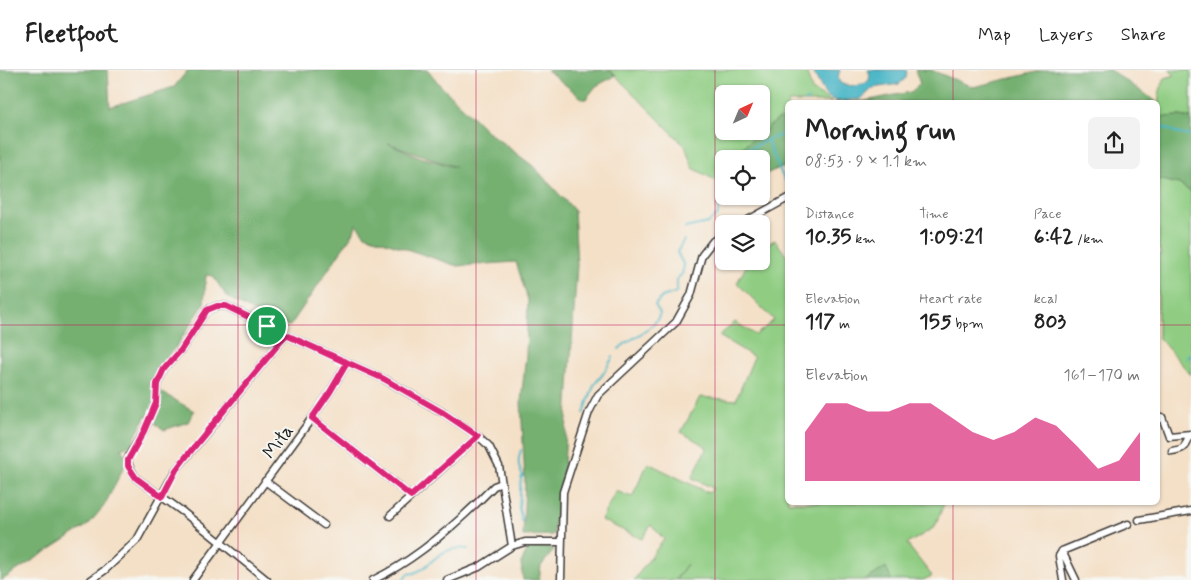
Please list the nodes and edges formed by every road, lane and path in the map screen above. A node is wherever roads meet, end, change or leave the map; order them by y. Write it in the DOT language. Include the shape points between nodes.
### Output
graph roads {
  1 [pos="785,200"];
  2 [pos="757,215"];
  3 [pos="715,240"];
  4 [pos="286,335"];
  5 [pos="347,363"];
  6 [pos="1160,417"];
  7 [pos="312,418"];
  8 [pos="1191,435"];
  9 [pos="478,436"];
  10 [pos="1172,451"];
  11 [pos="265,481"];
  12 [pos="502,483"];
  13 [pos="411,496"];
  14 [pos="162,497"];
  15 [pos="1191,511"];
  16 [pos="390,516"];
  17 [pos="1139,520"];
  18 [pos="1128,524"];
  19 [pos="324,525"];
  20 [pos="561,542"];
  21 [pos="220,543"];
  22 [pos="512,546"];
  23 [pos="1062,551"];
  24 [pos="91,580"];
  25 [pos="193,580"];
  26 [pos="267,580"];
  27 [pos="373,580"];
  28 [pos="447,580"];
  29 [pos="561,580"];
  30 [pos="1063,580"];
  31 [pos="1076,580"];
  1 -- 2 [label="street"];
  3 -- 20 [label="street" via="702,255 691,295 676,322 598,395 588,412 563,492"];
  4 -- 5 [label="street"];
  4 -- 14 [label="street" via="185,458"];
  4 -- 14 [label="street" via="226,306 207,310 181,350 164,369 157,384 156,403 128,460 136,478"];
  5 -- 7 [label="street, Miła"];
  5 -- 9 [label="street" via="390,382"];
  6 -- 8 [label="street" via="1169,436"];
  7 -- 11 [label="street, Miła"];
  7 -- 13 [label="street, Miła"];
  8 -- 10 [label="street" via="1182,450"];
  9 -- 12 [label="street" via="494,454"];
  9 -- 13 [label="street"];
  11 -- 19 [label="street, Miła"];
  11 -- 21 [label="street, Miła"];
  12 -- 22 [label="street"];
  12 -- 27 [label="street" via="494,486 448,530 405,564"];
  13 -- 16 [label="street"];
  14 -- 21 [label="street"];
  14 -- 24 [label="street" via="137,540"];
  15 -- 17 [label="street"];
  18 -- 23 [label="street"];
  20 -- 22 [label="street" via="525,542"];
  20 -- 29 [label="street"];
  21 -- 25 [label="street, Miła"];
  21 -- 26 [label="street"];
  22 -- 28 [label="street" via="479,567"];
  23 -- 30 [label="street" via="1059,556"];
  23 -- 31 [label="street"];
}
